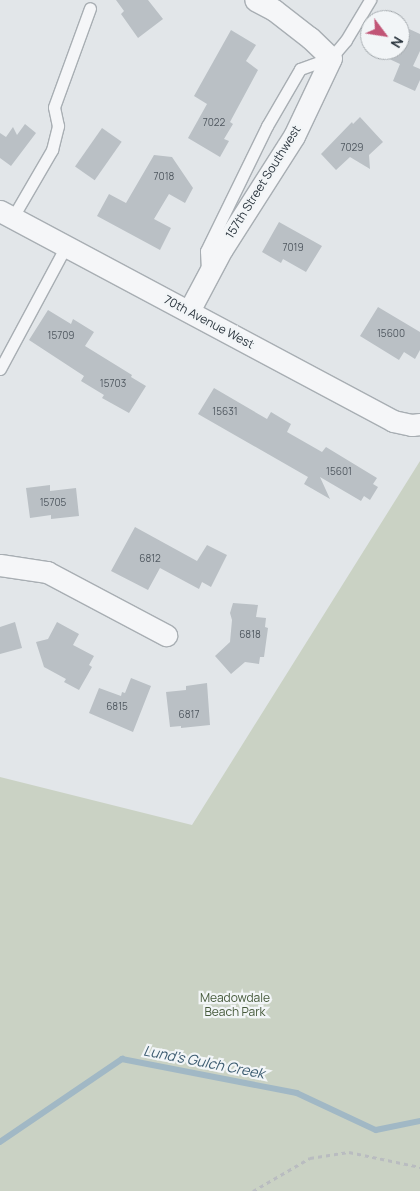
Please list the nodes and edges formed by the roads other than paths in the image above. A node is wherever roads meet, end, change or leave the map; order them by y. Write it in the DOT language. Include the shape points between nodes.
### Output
graph roads {
  1 [pos="255,0"];
  2 [pos="370,0"];
  3 [pos="90,8"];
  4 [pos="331,58"];
  5 [pos="6,214"];
  6 [pos="66,246"];
  7 [pos="189,311"];
  8 [pos="0,369"];
  9 [pos="420,424"];
  10 [pos="0,564"];
  11 [pos="166,635"];
  1 -- 4 [label="street" via="274,10"];
  2 -- 4 [label="lane"];
  3 -- 5 [label="lane" via="54,107 58,126 52,150"];
  4 -- 7 [label="street, 157th Street Southwest" via="294,136 222,249"];
  5 -- 6 [label="street, 70th Avenue West"];
  6 -- 7 [label="street, 70th Avenue West"];
  6 -- 8 [label="lane"];
  7 -- 9 [label="street, 70th Avenue West" via="393,421"];
  10 -- 11 [label="street" via="47,572"];
}
